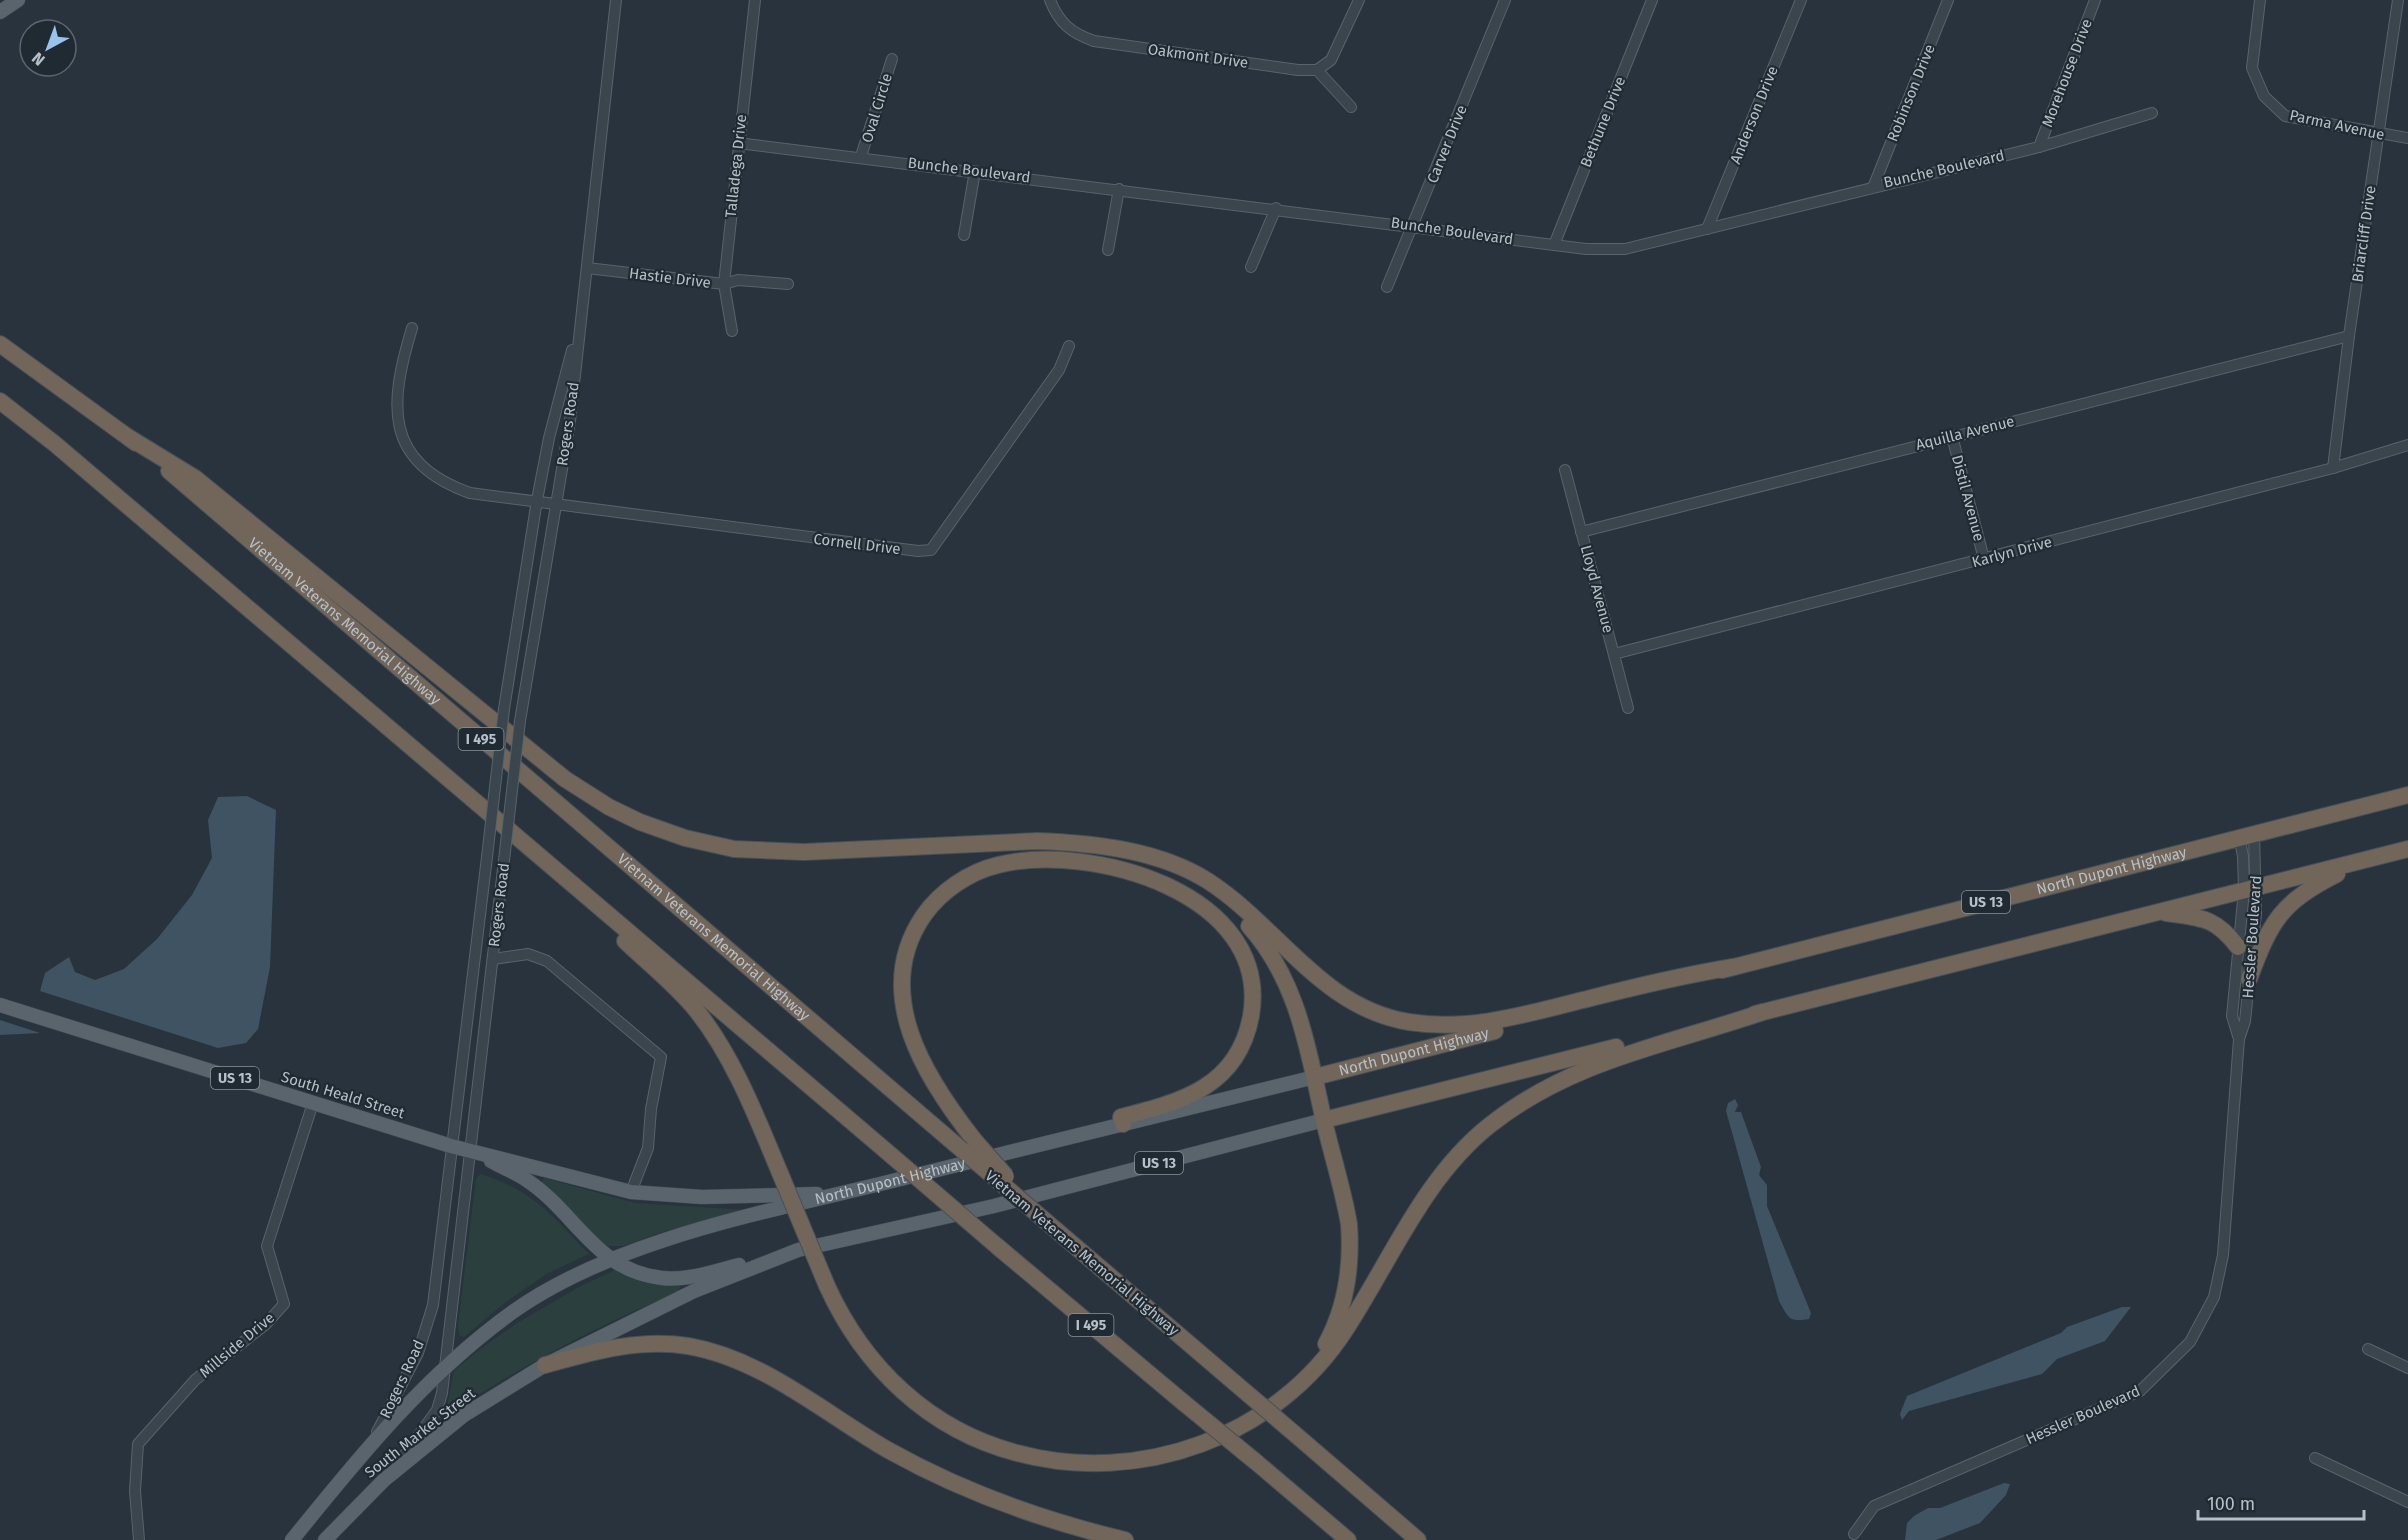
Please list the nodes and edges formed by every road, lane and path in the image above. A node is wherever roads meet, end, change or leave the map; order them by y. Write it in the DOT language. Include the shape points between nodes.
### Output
graph roads {
  1 [pos="18,0"];
  2 [pos="616,0"];
  3 [pos="755,0"];
  4 [pos="1050,0"];
  5 [pos="1359,0"];
  6 [pos="1505,0"];
  7 [pos="1652,0"];
  8 [pos="1801,0"];
  9 [pos="1948,0"];
  10 [pos="2095,0"];
  11 [pos="2260,0"];
  12 [pos="2398,0"];
  13 [pos="0,12"];
  14 [pos="892,59"];
  15 [pos="1317,70"];
  16 [pos="1351,107"];
  17 [pos="2152,113"];
  18 [pos="2378,134"];
  19 [pos="2408,138"];
  20 [pos="738,142"];
  21 [pos="2039,147"];
  22 [pos="861,156"];
  23 [pos="975,171"];
  24 [pos="1875,185"];
  25 [pos="1119,189"];
  26 [pos="1276,208"];
  27 [pos="1414,226"];
  28 [pos="1707,229"];
  29 [pos="964,235"];
  30 [pos="1554,245"];
  31 [pos="1108,250"];
  32 [pos="1251,267"];
  33 [pos="587,268"];
  34 [pos="724,284"];
  35 [pos="788,285"];
  36 [pos="1387,287"];
  37 [pos="581,314"];
  38 [pos="412,328"];
  39 [pos="732,331"];
  40 [pos="2349,336"];
  41 [pos="0,344"];
  42 [pos="1069,346"];
  43 [pos="0,401"];
  44 [pos="1952,436"];
  45 [pos="128,437"];
  46 [pos="2408,445"];
  47 [pos="2333,468"];
  48 [pos="1565,470"];
  49 [pos="537,500"];
  50 [pos="557,503"];
  51 [pos="1581,532"];
  52 [pos="1984,559"];
  53 [pos="1614,654"];
  54 [pos="1628,708"];
  55 [pos="2408,795"];
  56 [pos="2247,836"];
  57 [pos="2406,849"];
  58 [pos="1156,860"];
  59 [pos="2365,860"];
  60 [pos="561,876"];
  61 [pos="2250,888"];
  62 [pos="2157,912"];
  63 [pos="2238,947"];
  64 [pos="493,959"];
  65 [pos="1733,967"];
  66 [pos="2249,979"];
  67 [pos="0,1005"];
  68 [pos="1763,1012"];
  69 [pos="2239,1040"];
  70 [pos="1315,1077"];
  71 [pos="313,1103"];
  72 [pos="1324,1120"];
  73 [pos="1123,1124"];
  74 [pos="451,1146"];
  75 [pos="471,1150"];
  76 [pos="631,1192"];
  77 [pos="840,1194"];
  78 [pos="1042,1218"];
  79 [pos="798,1250"];
  80 [pos="610,1260"];
  81 [pos="2368,1348"];
  82 [pos="446,1365"];
  83 [pos="545,1365"];
  84 [pos="2408,1368"];
  85 [pos="1294,1387"];
  86 [pos="370,1447"];
  87 [pos="2314,1458"];
  88 [pos="384,1480"];
  89 [pos="2408,1502"];
  90 [pos="1854,1534"];
  91 [pos="139,1540"];
  92 [pos="292,1540"];
  93 [pos="325,1540"];
  94 [pos="1125,1540"];
  95 [pos="1348,1540"];
  96 [pos="1418,1540"];
  1 -- 13 [label="main road"];
  2 -- 33 [label="street, Rogers Road"];
  3 -- 20 [label="street, Talladega Drive"];
  4 -- 15 [label="street, Oakmont Drive" via="1061,23 1077,36 1094,41"];
  5 -- 15 [label="street" via="1331,60"];
  6 -- 27 [label="street, Carver Drive"];
  7 -- 30 [label="street, Bethune Drive"];
  8 -- 28 [label="street, Anderson Drive"];
  9 -- 24 [label="street, Robinson Drive"];
  10 -- 21 [label="street, Morehouse Drive"];
  11 -- 18 [label="street, Parma Avenue" via="2252,68 2264,96 2285,116"];
  12 -- 18 [label="street, Briarcliff Drive"];
  14 -- 22 [label="street, Oval Circle"];
  15 -- 16 [label="street"];
  17 -- 21 [label="street, Bunche Boulevard"];
  18 -- 19 [label="street, Parma Avenue"];
  18 -- 40 [label="street, Briarcliff Drive"];
  20 -- 22 [label="street, Bunche Boulevard"];
  20 -- 34 [label="street, Talladega Drive"];
  21 -- 24 [label="street, Bunche Boulevard"];
  22 -- 23 [label="street, Bunche Boulevard"];
  23 -- 25 [label="street, Bunche Boulevard"];
  23 -- 29 [label="street"];
  24 -- 28 [label="street, Bunche Boulevard"];
  25 -- 26 [label="street, Bunche Boulevard"];
  25 -- 31 [label="street"];
  26 -- 27 [label="street, Bunche Boulevard"];
  26 -- 32 [label="street"];
  27 -- 30 [label="street, Bunche Boulevard"];
  27 -- 36 [label="street, Carver Drive"];
  28 -- 30 [label="street, Bunche Boulevard" via="1625,249"];
  33 -- 34 [label="street, Hastie Drive"];
  33 -- 37 [label="street, Rogers Road"];
  34 -- 35 [label="street, Hastie Drive" via="738,280"];
  34 -- 39 [label="street, Talladega Drive"];
  37 -- 49 [label="street, Rogers Road"];
  37 -- 50 [label="street, Rogers Road"];
  38 -- 49 [label="street, Cornell Drive" via="397,386 396,414 406,445 419,465 445,484 471,493"];
  40 -- 44 [label="street, Aquilla Avenue"];
  40 -- 47 [label="street, Briarcliff Drive"];
  41 -- 45 [label="highway, Vietnam Veterans Memorial Highway / I 495"];
  42 -- 50 [label="street, Cornell Drive" via="1059,370 931,550 918,552"];
  43 -- 60 [label="highway, I 495"];
  44 -- 51 [label="street, Aquilla Avenue"];
  44 -- 52 [label="street, Distil Avenue"];
  45 -- 58 [label="highway" via="195,478 557,773 640,822 701,842 750,851 1046,841 1107,848"];
  45 -- 78 [label="highway, Vietnam Veterans Memorial Highway / I 495, bridge"];
  46 -- 47 [label="street, Karlyn Drive"];
  47 -- 52 [label="street, Karlyn Drive"];
  48 -- 51 [label="street, Lloyd Avenue"];
  49 -- 50 [label="street, Cornell Drive"];
  49 -- 74 [label="street, Rogers Road, bridge" via="504,709"];
  50 -- 64 [label="street, Rogers Road, bridge" via="520,722"];
  51 -- 53 [label="street, Lloyd Avenue"];
  52 -- 53 [label="street, Karlyn Drive"];
  53 -- 54 [label="street, Lloyd Avenue"];
  55 -- 56 [label="highway, North Dupont Highway / US 13"];
  56 -- 61 [label="street, Hessler Boulevard"];
  56 -- 65 [label="highway, North Dupont Highway / US 13"];
  57 -- 59 [label="highway, US 13"];
  58 -- 65 [label="highway" via="1189,871 1216,887 1336,993 1369,1011 1408,1022 1479,1025 1673,977"];
  58 -- 70 [label="highway" via="1220,899 1266,945 1294,998"];
  59 -- 61 [label="highway, US 13"];
  59 -- 66 [label="highway" via="2306,890 2284,908 2266,937"];
  60 -- 85 [label="highway, bridge" via="699,1013 740,1083 827,1286 858,1342 877,1368 935,1417 1003,1449 1073,1463 1108,1465 1183,1452 1248,1421"];
  60 -- 95 [label="highway, I 495, bridge"];
  61 -- 62 [label="highway, US 13"];
  61 -- 63 [label="street, Hessler Boulevard"];
  61 -- 66 [label="street, Hessler Boulevard"];
  62 -- 63 [label="highway" via="2209,920"];
  62 -- 68 [label="highway, US 13"];
  63 -- 69 [label="street, Hessler Boulevard" via="2232,1016"];
  64 -- 75 [label="street, Rogers Road"];
  64 -- 76 [label="street" via="528,954 547,961 661,1057 648,1148"];
  65 -- 70 [label="highway, North Dupont Highway / US 13" via="1677,985"];
  66 -- 69 [label="street, Hessler Boulevard"];
  67 -- 71 [label="main road, South Heald Street / US 13"];
  68 -- 72 [label="highway, US 13"];
  68 -- 85 [label="highway" via="1600,1062 1530,1098 1488,1126 1441,1176 1340,1338 1321,1363"];
  69 -- 90 [label="street, Hessler Boulevard" via="2223,1255 2214,1298 2190,1342 2140,1391 1874,1506"];
  70 -- 72 [label="highway"];
  70 -- 73 [label="main road, North Dupont Highway / US 13"];
  71 -- 74 [label="main road, South Heald Street / US 13"];
  71 -- 91 [label="street, Millside Drive" via="267,1246 284,1304 266,1324 195,1380 138,1443 135,1491"];
  72 -- 79 [label="main road, US 13" via="994,1206"];
  72 -- 85 [label="highway" via="1349,1224 1349,1269 1333,1331"];
  73 -- 77 [label="main road, North Dupont Highway / US 13"];
  73 -- 78 [label="highway, bridge" via="1121,1117 1191,1096 1217,1078 1244,1039 1252,1011 1251,983 1243,955 1230,932 1193,900 1125,872 1049,861 1013,862 970,875 933,904 914,934 903,970 905,1011 917,1051 941,1095"];
  74 -- 75 [label="main road, South Heald Street / US 13"];
  74 -- 86 [label="street, Rogers Road" via="433,1305 417,1353"];
  75 -- 76 [label="main road, South Heald Street / US 13"];
  75 -- 80 [label="main road, South Heald Street / US 13" via="528,1181"];
  75 -- 82 [label="street, Rogers Road"];
  76 -- 77 [label="main road, South Heald Street / US 13" via="702,1197"];
  77 -- 80 [label="main road, North Dupont Highway" via="666,1240"];
  78 -- 96 [label="highway, Vietnam Veterans Memorial Highway / I 495, bridge"];
  79 -- 80 [label="main road, South Heald Street / US 13" via="693,1277 664,1279 636,1273"];
  79 -- 83 [label="main road" via="694,1290"];
  80 -- 82 [label="main road, North Dupont Highway" via="515,1310"];
  81 -- 84 [label="street"];
  82 -- 86 [label="main road, South Market Street"];
  82 -- 88 [label="street, Rogers Road" via="437,1410"];
  83 -- 88 [label="main road, South Market Street" via="465,1415"];
  83 -- 94 [label="highway" via="605,1349 644,1344 686,1346 720,1354 764,1374 888,1450 963,1488 1036,1516"];
  86 -- 92 [label="main road, South Market Street"];
  87 -- 89 [label="street"];
  88 -- 93 [label="main road, South Market Street"];
}
